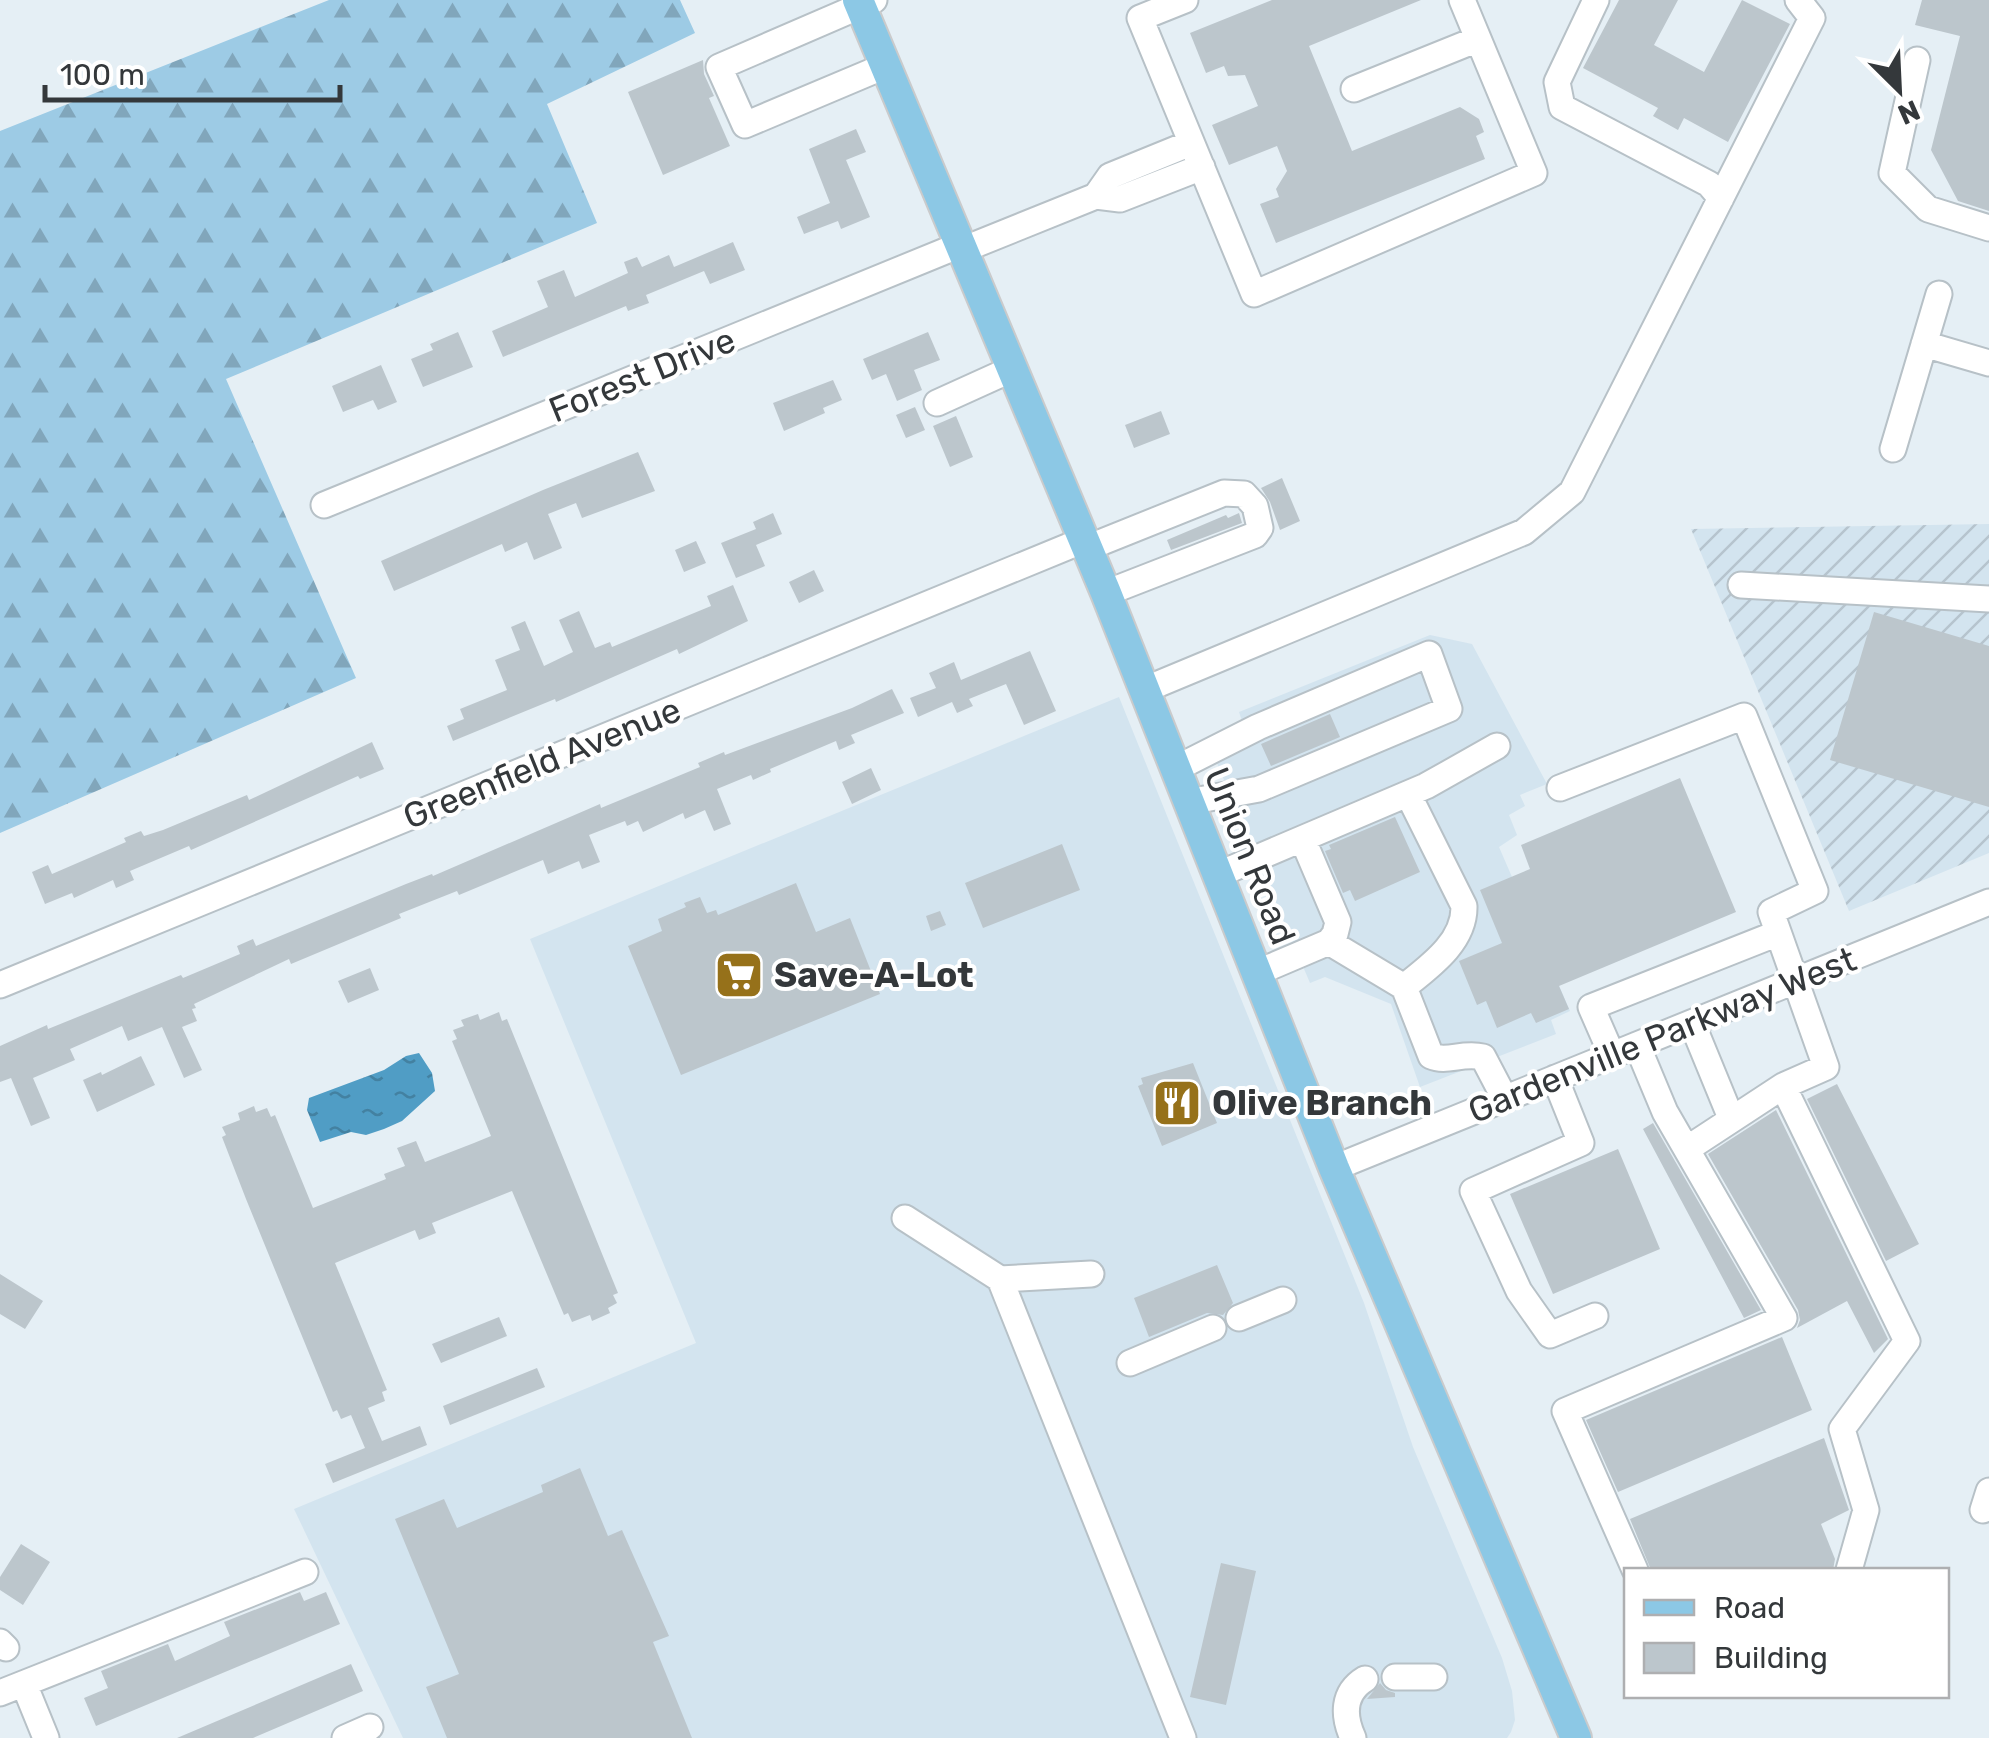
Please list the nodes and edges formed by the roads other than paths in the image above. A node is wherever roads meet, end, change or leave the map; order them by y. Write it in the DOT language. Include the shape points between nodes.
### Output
graph roads {
  1 [pos="1184,0"];
  2 [pos="1462,0"];
  3 [pos="1596,0"];
  4 [pos="1798,0"];
  5 [pos="864,2"];
  6 [pos="1478,39"];
  7 [pos="1917,60"];
  8 [pos="886,66"];
  9 [pos="1354,89"];
  10 [pos="1197,155"];
  11 [pos="1721,198"];
  12 [pos="1989,228"];
  13 [pos="961,247"];
  14 [pos="1939,294"];
  15 [pos="1924,344"];
  16 [pos="1989,364"];
  17 [pos="1012,369"];
  18 [pos="937,403"];
  19 [pos="1893,449"];
  20 [pos="324,505"];
  21 [pos="1086,544"];
  22 [pos="1740,585"];
  23 [pos="1106,593"];
  24 [pos="1989,599"];
  25 [pos="1144,690"];
  26 [pos="1497,746"];
  27 [pos="1175,769"];
  28 [pos="1560,788"];
  29 [pos="1408,794"];
  30 [pos="1188,802"];
  31 [pos="1303,840"];
  32 [pos="1217,874"];
  33 [pos="1989,902"];
  34 [pos="1778,933"];
  35 [pos="1329,942"];
  36 [pos="1256,972"];
  37 [pos="1794,982"];
  38 [pos="0,985"];
  39 [pos="1404,987"];
  40 [pos="1692,1023"];
  41 [pos="1637,1045"];
  42 [pos="1612,1055"];
  43 [pos="1555,1078"];
  44 [pos="1783,1086"];
  45 [pos="1505,1099"];
  46 [pos="1731,1118"];
  47 [pos="1687,1149"];
  48 [pos="1334,1168"];
  49 [pos="905,1218"];
  50 [pos="1092,1274"];
  51 [pos="1000,1279"];
  52 [pos="1283,1300"];
  53 [pos="1595,1316"];
  54 [pos="1239,1318"];
  55 [pos="1213,1328"];
  56 [pos="1130,1362"];
  57 [pos="1634,1568"];
  58 [pos="1851,1568"];
  59 [pos="305,1572"];
  60 [pos="1395,1677"];
  61 [pos="1434,1677"];
  62 [pos="1364,1680"];
  63 [pos="12,1689"];
  64 [pos="370,1727"];
  65 [pos="46,1738"];
  66 [pos="344,1738"];
  67 [pos="1183,1738"];
  68 [pos="1353,1738"];
  69 [pos="1576,1738"];
  1 -- 10 [label="street" via="1140,18"];
  2 -- 6 [label="street"];
  3 -- 11 [label="street" via="1556,82 1562,107 1709,184"];
  4 -- 11 [label="street" via="1812,18"];
  5 -- 8 [label="main road, Union Road"];
  5 -- 8 [label="street" via="719,67 745,125"];
  6 -- 9 [label="street"];
  6 -- 10 [label="street" via="1534,173 1254,294"];
  7 -- 12 [label="street" via="1892,173 1928,209"];
  8 -- 13 [label="main road, Union Road"];
  10 -- 13 [label="street, Forest Drive" via="1110,176 1096,196"];
  11 -- 25 [label="street" via="1572,492 1524,532"];
  13 -- 17 [label="main road, Union Road"];
  13 -- 20 [label="street, Forest Drive"];
  14 -- 15 [label="street"];
  15 -- 16 [label="street"];
  15 -- 19 [label="street"];
  17 -- 18 [label="street"];
  17 -- 21 [label="main road, Union Road"];
  21 -- 23 [label="main road, Union Road"];
  21 -- 23 [label="street, Greenfield Avenue" via="1224,493 1244,494 1255,506 1255,535"];
  21 -- 38 [label="street, Greenfield Avenue"];
  22 -- 24 [label="street"];
  23 -- 25 [label="main road, Union Road"];
  25 -- 27 [label="main road, Union Road"];
  26 -- 29 [label="street"];
  27 -- 30 [label="main road, Union Road"];
  27 -- 30 [label="street" via="1429,654 1449,709 1258,789"];
  28 -- 34 [label="street" via="1744,716 1816,890 1771,912"];
  29 -- 31 [label="street"];
  29 -- 39 [label="street" via="1464,916 1444,955"];
  30 -- 32 [label="main road, Union Road"];
  31 -- 32 [label="street"];
  31 -- 35 [label="street" via="1338,922"];
  32 -- 36 [label="main road, Union Road"];
  33 -- 37 [label="street, Gardenville Parkway West"];
  34 -- 37 [label="street"];
  34 -- 42 [label="street" via="1591,1006"];
  35 -- 36 [label="street"];
  35 -- 39 [label="street"];
  36 -- 48 [label="main road, Union Road"];
  37 -- 40 [label="street, Gardenville Parkway West"];
  37 -- 44 [label="street" via="1826,1067"];
  39 -- 45 [label="street" via="1432,1056 1483,1056"];
  40 -- 41 [label="street, Gardenville Parkway West"];
  40 -- 46 [label="street"];
  41 -- 42 [label="street, Gardenville Parkway West"];
  41 -- 47 [label="street"];
  42 -- 43 [label="street, Gardenville Parkway West"];
  43 -- 45 [label="street, Gardenville Parkway West"];
  43 -- 53 [label="street" via="1582,1143 1473,1191 1519,1290 1550,1335"];
  44 -- 46 [label="street"];
  44 -- 58 [label="street" via="1907,1341 1842,1429 1866,1510"];
  45 -- 48 [label="street, Gardenville Parkway West"];
  46 -- 47 [label="street"];
  47 -- 57 [label="street" via="1784,1318 1565,1412"];
  48 -- 69 [label="main road, Union Road"];
  49 -- 51 [label="street"];
  50 -- 51 [label="street"];
  51 -- 67 [label="street"];
  52 -- 54 [label="street"];
  55 -- 56 [label="street"];
  59 -- 63 [label="street"];
  60 -- 61 [label="street"];
  62 -- 68 [label="street" via="1347,1699"];
  63 -- 65 [label="street"];
  64 -- 66 [label="street"];
}
